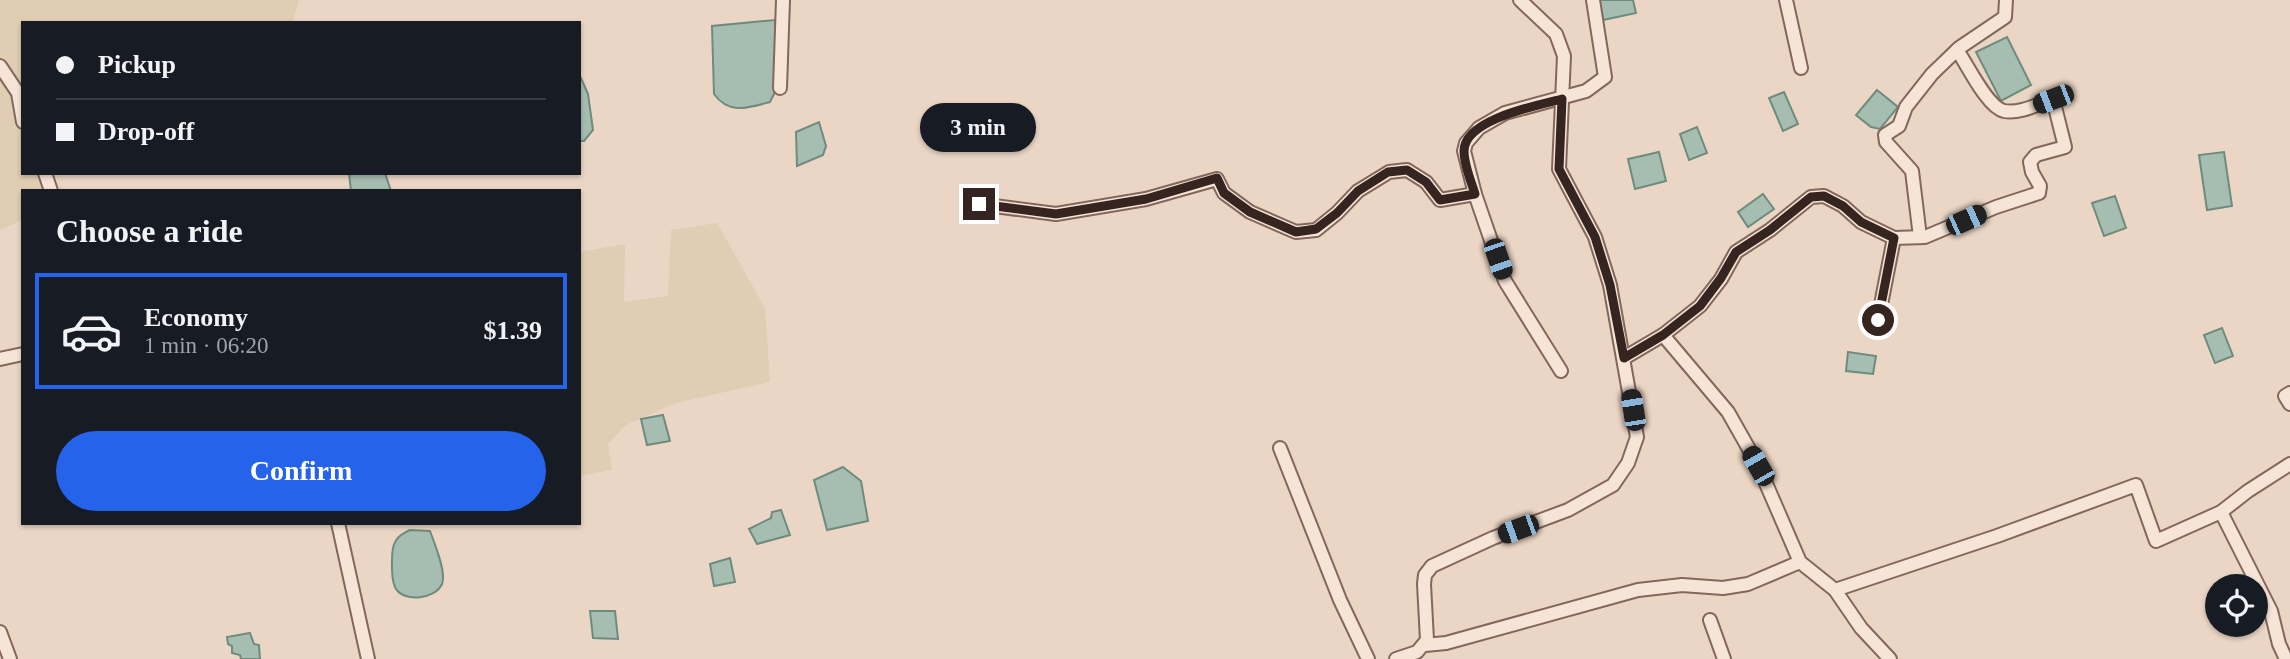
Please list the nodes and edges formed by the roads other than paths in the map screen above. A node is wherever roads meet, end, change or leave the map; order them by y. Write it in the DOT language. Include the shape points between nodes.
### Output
graph roads {
  1 [pos="783,0"];
  2 [pos="1520,0"];
  3 [pos="1593,0"];
  4 [pos="1786,0"];
  5 [pos="2006,0"];
  6 [pos="1957,50"];
  7 [pos="0,66"];
  8 [pos="1801,68"];
  9 [pos="780,88"];
  10 [pos="1562,99"];
  11 [pos="21,110"];
  12 [pos="1475,194"];
  13 [pos="979,204"];
  14 [pos="1920,237"];
  15 [pos="1894,238"];
  16 [pos="1878,320"];
  17 [pos="1663,335"];
  18 [pos="21,354"];
  19 [pos="1624,358"];
  20 [pos="0,359"];
  21 [pos="1561,370"];
  22 [pos="2290,393"];
  23 [pos="2290,404"];
  24 [pos="1280,448"];
  25 [pos="2290,464"];
  26 [pos="2221,512"];
  27 [pos="338,525"];
  28 [pos="1800,562"];
  29 [pos="1835,590"];
  30 [pos="1710,620"];
  31 [pos="0,632"];
  32 [pos="1420,652"];
  33 [pos="10,659"];
  34 [pos="368,659"];
  35 [pos="1368,659"];
  36 [pos="1396,659"];
  37 [pos="1724,659"];
  38 [pos="1890,659"];
  39 [pos="2286,659"];
  1 -- 9 [label="street"];
  2 -- 10 [label="street" via="1556,34 1564,57"];
  3 -- 10 [label="street" via="1605,77 1586,91"];
  4 -- 8 [label="street"];
  5 -- 6 [label="street" via="2005,17"];
  6 -- 14 [label="street" via="1906,107 1899,126 1885,135 1912,171"];
  6 -- 14 [label="street" via="1996,107 2022,110 2053,99 2065,146 2036,155 2030,163 2039,193"];
  7 -- 11 [label="street" via="18,93"];
  10 -- 12 [label="street" via="1505,113 1479,128 1464,151"];
  10 -- 19 [label="street" via="1559,169 1595,237"];
  12 -- 13 [label="street" via="1440,200 1426,182 1407,170 1388,172 1358,191 1316,229 1296,232 1250,212 1224,193 1217,178 1146,199 1056,214"];
  12 -- 21 [label="street" via="1505,281"];
  14 -- 15 [label="street"];
  15 -- 16 [label="street"];
  15 -- 17 [label="street" via="1824,196 1811,197 1736,252 1700,306"];
  17 -- 19 [label="street"];
  17 -- 28 [label="street" via="1728,412 1758,466"];
  18 -- 20 [label="street"];
  19 -- 32 [label="street" via="1637,437 1628,463 1613,485 1568,510 1432,566 1425,575 1427,640"];
  22 -- 23 [label="street" via="2285,396"];
  24 -- 35 [label="street"];
  25 -- 26 [label="street"];
  26 -- 29 [label="street" via="2156,541 2136,485"];
  26 -- 39 [label="street" via="2271,611"];
  27 -- 34 [label="street"];
  28 -- 29 [label="street"];
  28 -- 32 [label="street" via="1748,584 1638,590"];
  29 -- 38 [label="street"];
  30 -- 37 [label="street"];
  31 -- 33 [label="street"];
  32 -- 36 [label="street"];
}
